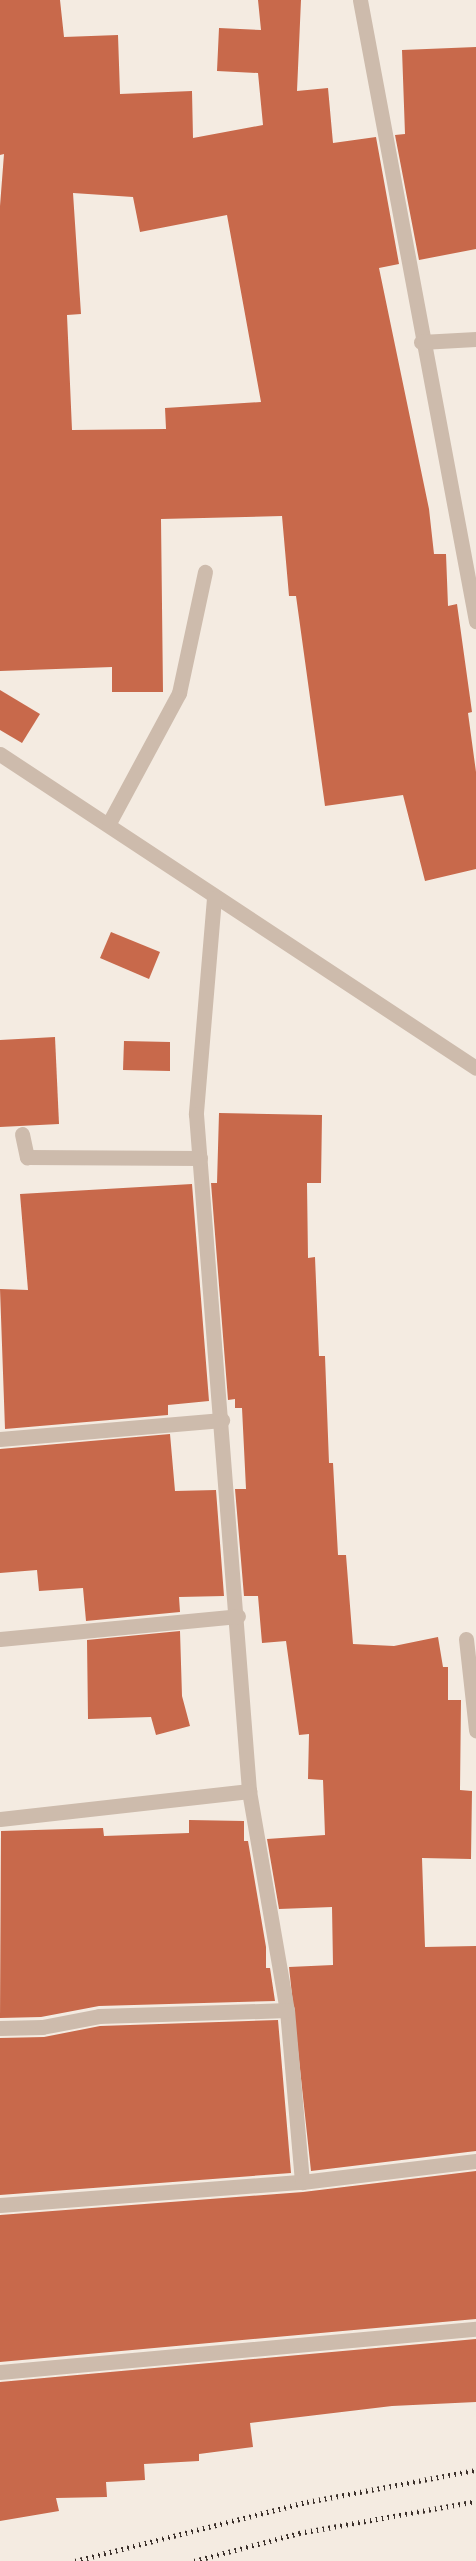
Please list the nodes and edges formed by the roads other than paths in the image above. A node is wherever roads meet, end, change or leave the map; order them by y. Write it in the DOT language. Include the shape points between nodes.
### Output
graph roads {
  1 [pos="360,0"];
  2 [pos="476,339"];
  3 [pos="421,342"];
  4 [pos="205,572"];
  5 [pos="476,621"];
  6 [pos="0,754"];
  7 [pos="109,823"];
  8 [pos="214,898"];
  9 [pos="474,1062"];
  10 [pos="22,1134"];
  11 [pos="200,1158"];
  12 [pos="222,1420"];
  13 [pos="0,1439"];
  14 [pos="238,1616"];
  15 [pos="0,1639"];
  16 [pos="466,1639"];
  17 [pos="476,1730"];
  18 [pos="249,1791"];
  19 [pos="0,1819"];
  20 [pos="287,2010"];
  21 [pos="0,2028"];
  22 [pos="476,2161"];
  23 [pos="302,2182"];
  24 [pos="0,2205"];
  25 [pos="476,2329"];
  26 [pos="0,2372"];
  1 -- 3 [label="street"];
  2 -- 3 [label="street"];
  3 -- 5 [label="street"];
  4 -- 7 [label="street" via="180,693"];
  6 -- 7 [label="street"];
  7 -- 8 [label="street"];
  8 -- 9 [label="street"];
  8 -- 11 [label="street" via="196,1114"];
  10 -- 11 [label="street" via="27,1157"];
  11 -- 12 [label="street"];
  12 -- 13 [label="street"];
  12 -- 14 [label="street"];
  14 -- 15 [label="street"];
  14 -- 18 [label="street"];
  16 -- 17 [label="street"];
  18 -- 19 [label="street"];
  18 -- 20 [label="street"];
  20 -- 21 [label="street" via="99,2016 42,2027"];
  20 -- 23 [label="street"];
  22 -- 23 [label="street"];
  23 -- 24 [label="street"];
  25 -- 26 [label="street"];
}
